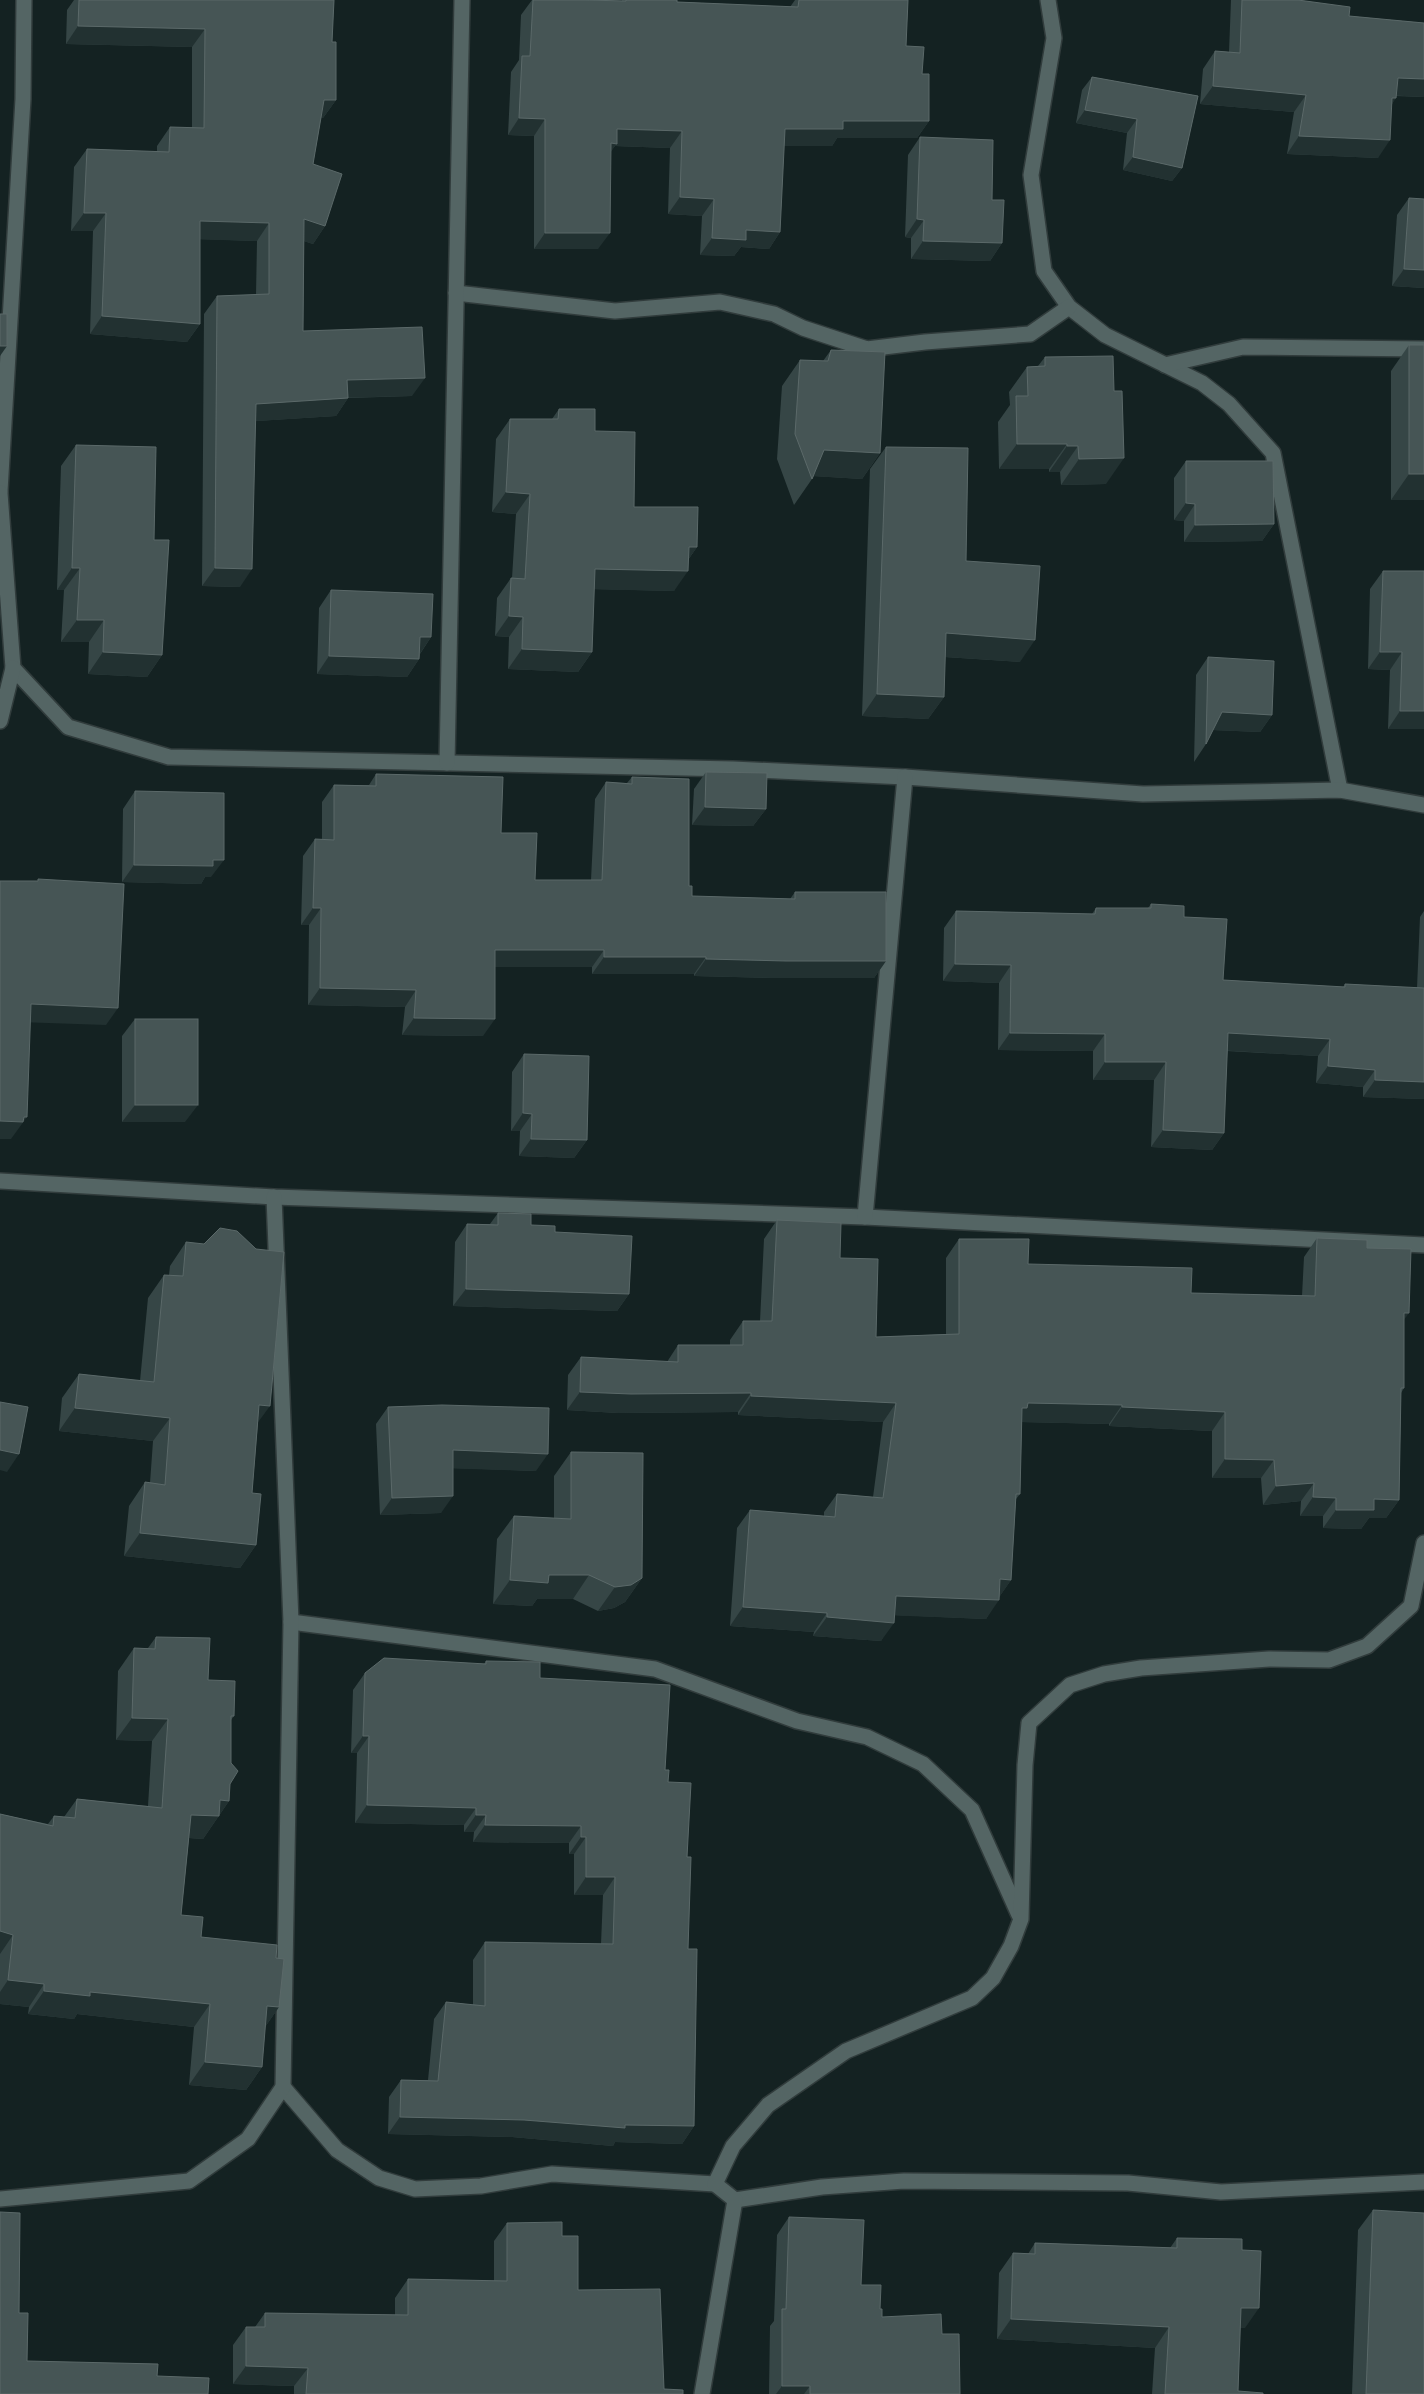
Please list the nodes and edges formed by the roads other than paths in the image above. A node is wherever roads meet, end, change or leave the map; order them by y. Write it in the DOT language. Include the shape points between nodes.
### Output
graph roads {
  1 [pos="24,0"];
  2 [pos="462,0"];
  3 [pos="1048,0"];
  4 [pos="456,293"];
  5 [pos="1069,307"];
  6 [pos="1424,349"];
  7 [pos="1165,365"];
  8 [pos="0,492"];
  9 [pos="12,668"];
  10 [pos="0,721"];
  11 [pos="447,763"];
  12 [pos="905,777"];
  13 [pos="1340,790"];
  14 [pos="1422,807"];
  15 [pos="0,1181"];
  16 [pos="274,1197"];
  17 [pos="864,1217"];
  18 [pos="1424,1245"];
  19 [pos="1424,1543"];
  20 [pos="291,1622"];
  21 [pos="1020,1919"];
  22 [pos="283,2087"];
  23 [pos="1424,2182"];
  24 [pos="715,2184"];
  25 [pos="0,2199"];
  26 [pos="735,2200"];
  27 [pos="702,2394"];
  1 -- 8 [label="street" via="23,100"];
  2 -- 4 [label="street"];
  3 -- 5 [label="street" via="1054,38 1031,175 1044,271"];
  4 -- 5 [label="street" via="615,311 720,302 774,314 803,328 867,348 1030,334"];
  4 -- 11 [label="street"];
  5 -- 7 [label="street" via="1105,335"];
  6 -- 7 [label="street" via="1243,347"];
  7 -- 13 [label="street" via="1202,383 1229,404 1273,453"];
  8 -- 9 [label="street"];
  9 -- 10 [label="street"];
  9 -- 11 [label="street" via="68,727 169,757"];
  11 -- 12 [label="street" via="733,769"];
  12 -- 13 [label="street" via="1143,794"];
  12 -- 17 [label="street"];
  13 -- 14 [label="street"];
  15 -- 16 [label="street"];
  16 -- 17 [label="street"];
  16 -- 20 [label="street"];
  17 -- 18 [label="street"];
  19 -- 21 [label="street" via="1411,1606 1367,1646 1329,1660 1269,1659 1141,1668 1104,1674 1070,1685 1029,1723"];
  20 -- 21 [label="street" via="655,1669 797,1721 867,1737 923,1764 972,1810"];
  20 -- 22 [label="street"];
  21 -- 24 [label="street" via="1012,1946 997,1970 972,1998 846,2051 768,2104 733,2146"];
  22 -- 24 [label="street" via="337,2150 379,2178 415,2189 480,2186 552,2174"];
  22 -- 25 [label="street" via="248,2139 190,2181"];
  23 -- 26 [label="street" via="1221,2192 1128,2183 904,2181 822,2187"];
  24 -- 26 [label="street"];
  26 -- 27 [label="street"];
}
